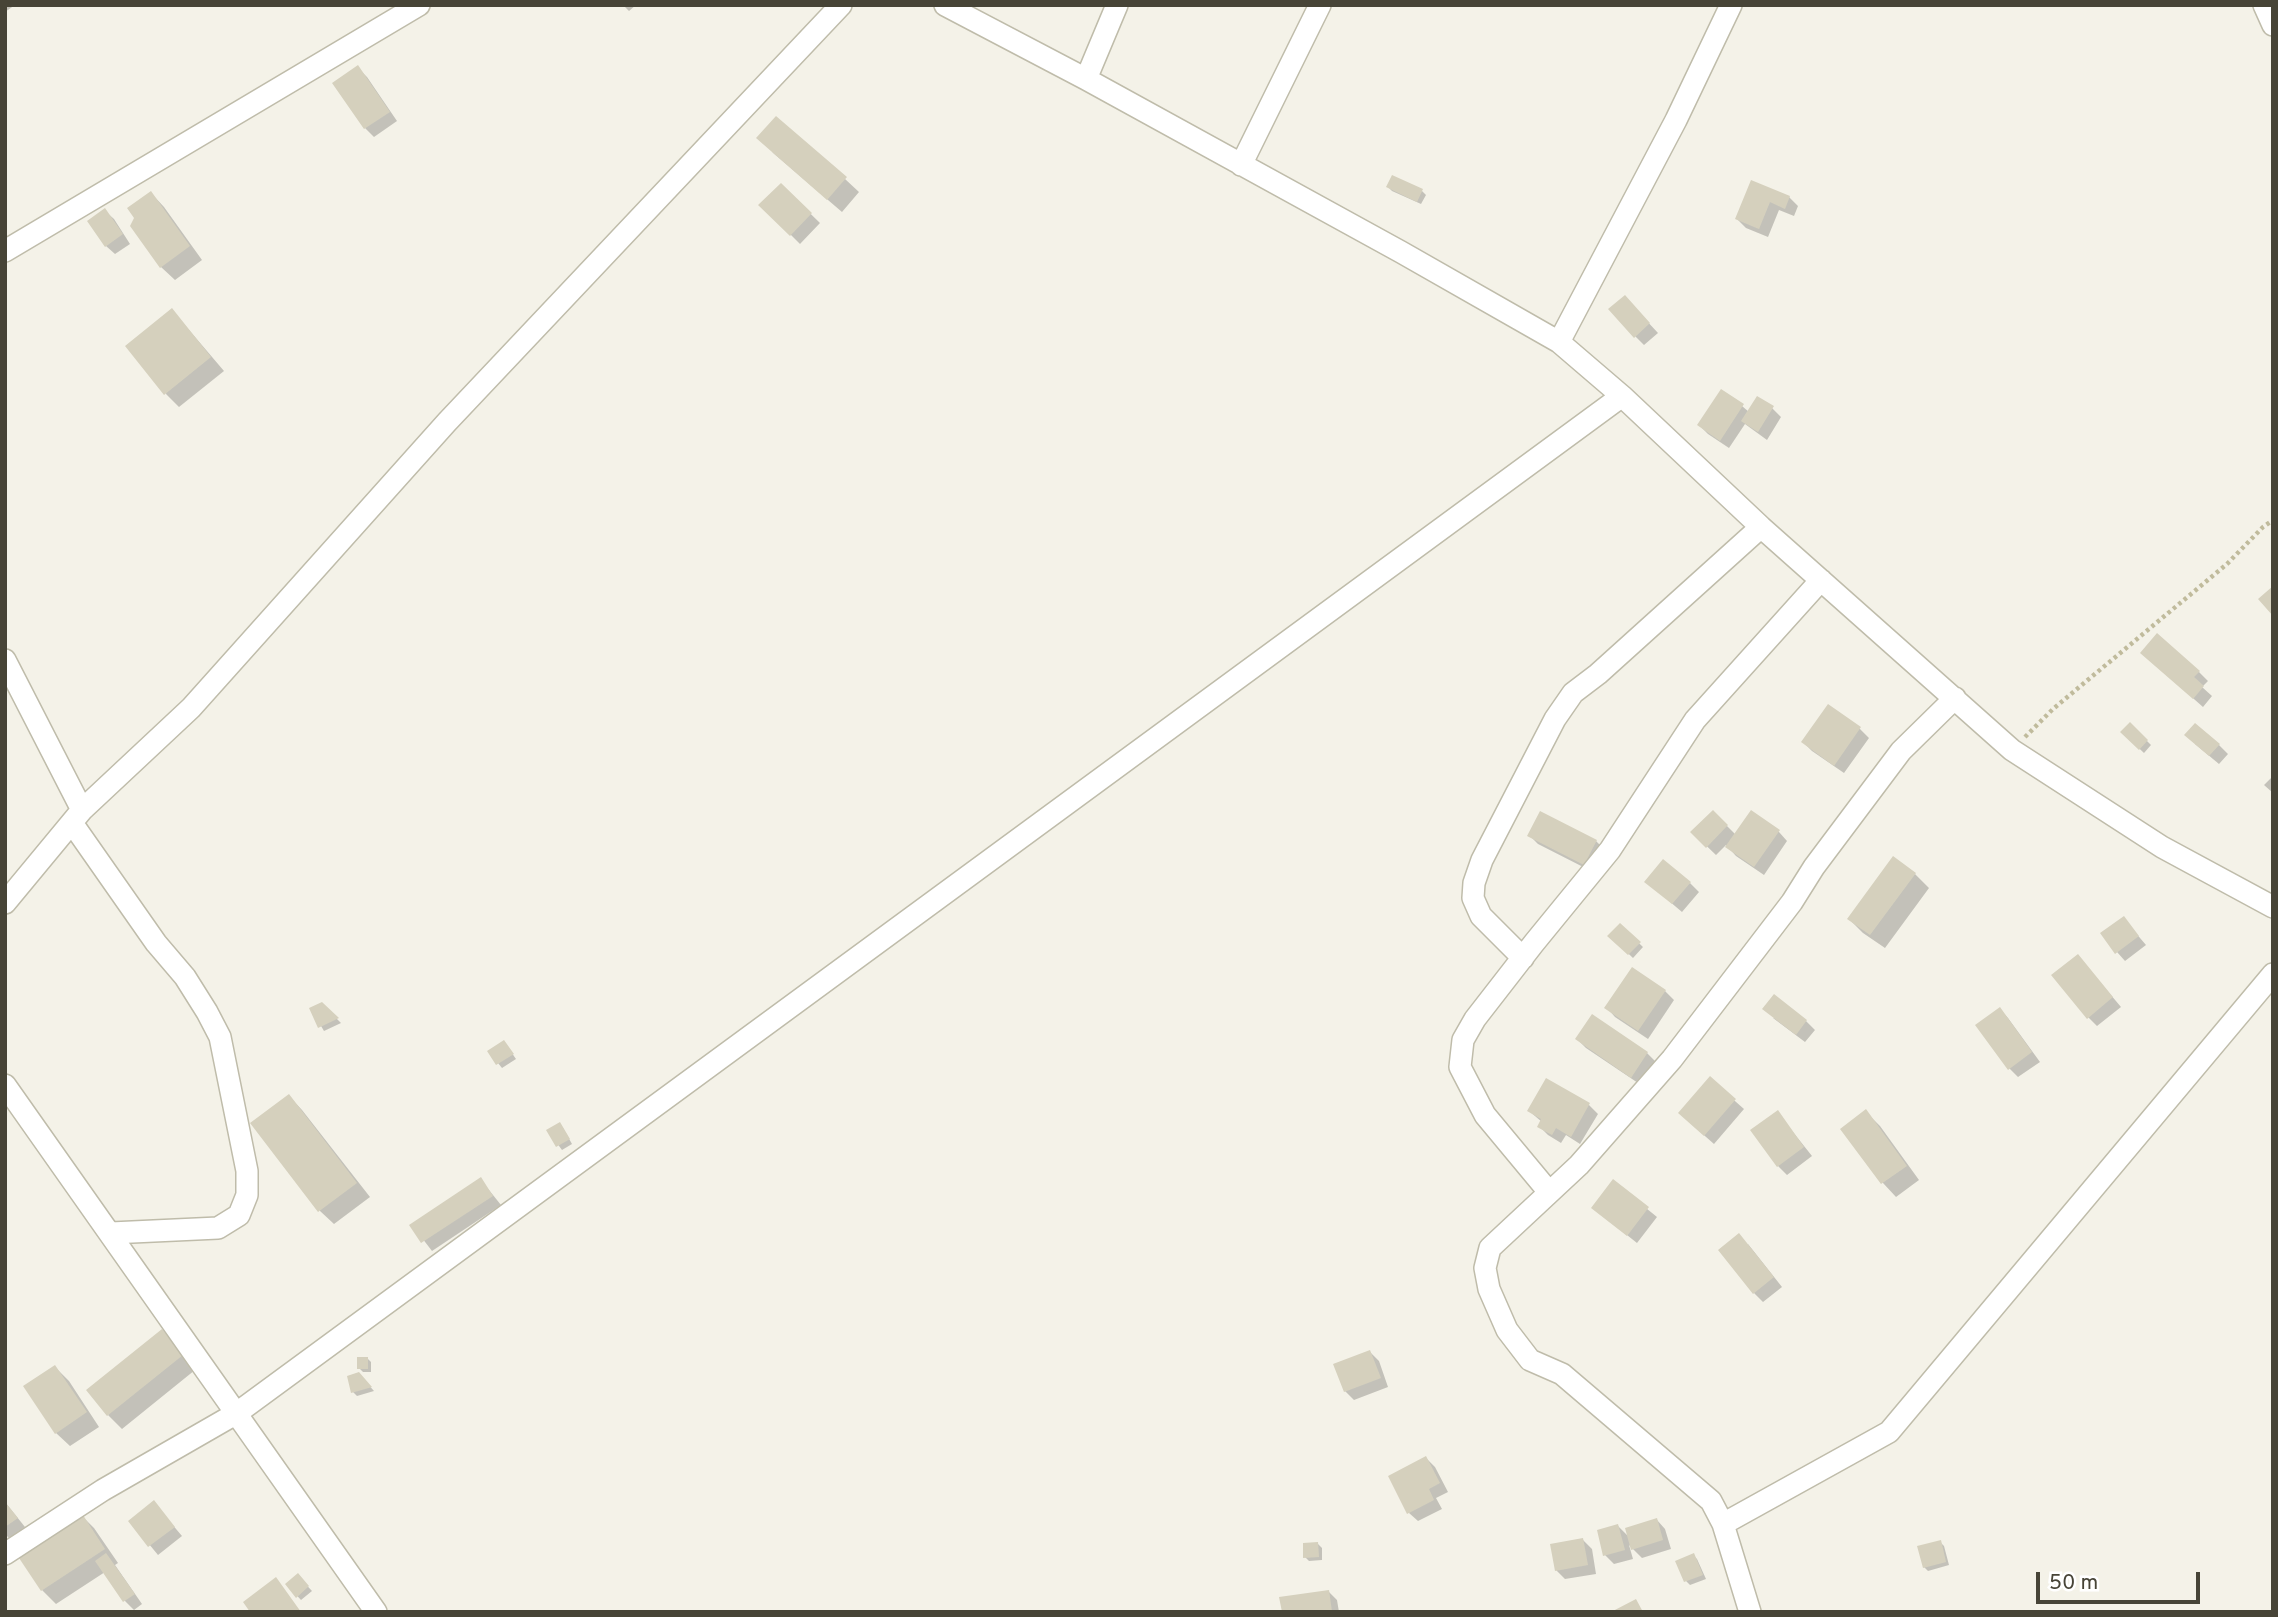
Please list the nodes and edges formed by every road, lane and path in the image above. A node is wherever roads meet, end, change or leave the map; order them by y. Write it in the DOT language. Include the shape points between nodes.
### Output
graph roads {
  1 [pos="419,5"];
  2 [pos="841,5"];
  3 [pos="945,5"];
  4 [pos="1117,5"];
  5 [pos="1320,5"];
  6 [pos="1731,5"];
  7 [pos="2264,5"];
  8 [pos="2273,25"];
  9 [pos="1086,79"];
  10 [pos="1241,165"];
  11 [pos="5,251"];
  12 [pos="1559,342"];
  13 [pos="1622,396"];
  14 [pos="2273,520"];
  15 [pos="1761,527"];
  16 [pos="1821,580"];
  17 [pos="5,660"];
  18 [pos="1955,698"];
  19 [pos="2012,750"];
  20 [pos="77,817"];
  21 [pos="5,903"];
  22 [pos="2273,907"];
  23 [pos="1522,958"];
  24 [pos="2273,974"];
  25 [pos="5,1085"];
  26 [pos="1549,1192"];
  27 [pos="111,1233"];
  28 [pos="237,1413"];
  29 [pos="1723,1524"];
  30 [pos="5,1554"];
  31 [pos="376,1612"];
  32 [pos="1750,1612"];
  1 -- 11 [label="street"];
  2 -- 20 [label="street" via="447,422 191,708"];
  3 -- 9 [label="street"];
  4 -- 9 [label="street"];
  5 -- 10 [label="street"];
  6 -- 12 [label="street" via="1676,121"];
  7 -- 8 [label="street"];
  9 -- 10 [label="street"];
  10 -- 12 [label="street"];
  12 -- 13 [label="street"];
  13 -- 15 [label="street"];
  13 -- 28 [label="street"];
  14 -- 19 [label="path" via="2228,565 2053,709"];
  15 -- 16 [label="street"];
  15 -- 23 [label="street" via="1573,693 1555,719 1474,883 1473,898 1481,916"];
  16 -- 18 [label="street"];
  16 -- 23 [label="street" via="1695,720 1610,850"];
  17 -- 20 [label="street"];
  18 -- 19 [label="street"];
  18 -- 26 [label="street" via="1901,751 1672,1059 1579,1165"];
  19 -- 22 [label="street" via="2162,847"];
  20 -- 21 [label="street"];
  20 -- 27 [label="street" via="220,1037 247,1171 247,1195 239,1215 218,1228"];
  23 -- 26 [label="street" via="1463,1040 1460,1067 1485,1115"];
  24 -- 29 [label="street" via="1889,1433"];
  25 -- 27 [label="street"];
  26 -- 29 [label="street" via="1490,1248 1485,1268 1489,1289 1507,1330 1530,1360 1562,1374 1710,1501"];
  27 -- 28 [label="street"];
  28 -- 30 [label="street" via="103,1490"];
  28 -- 31 [label="street"];
  29 -- 32 [label="street"];
}
